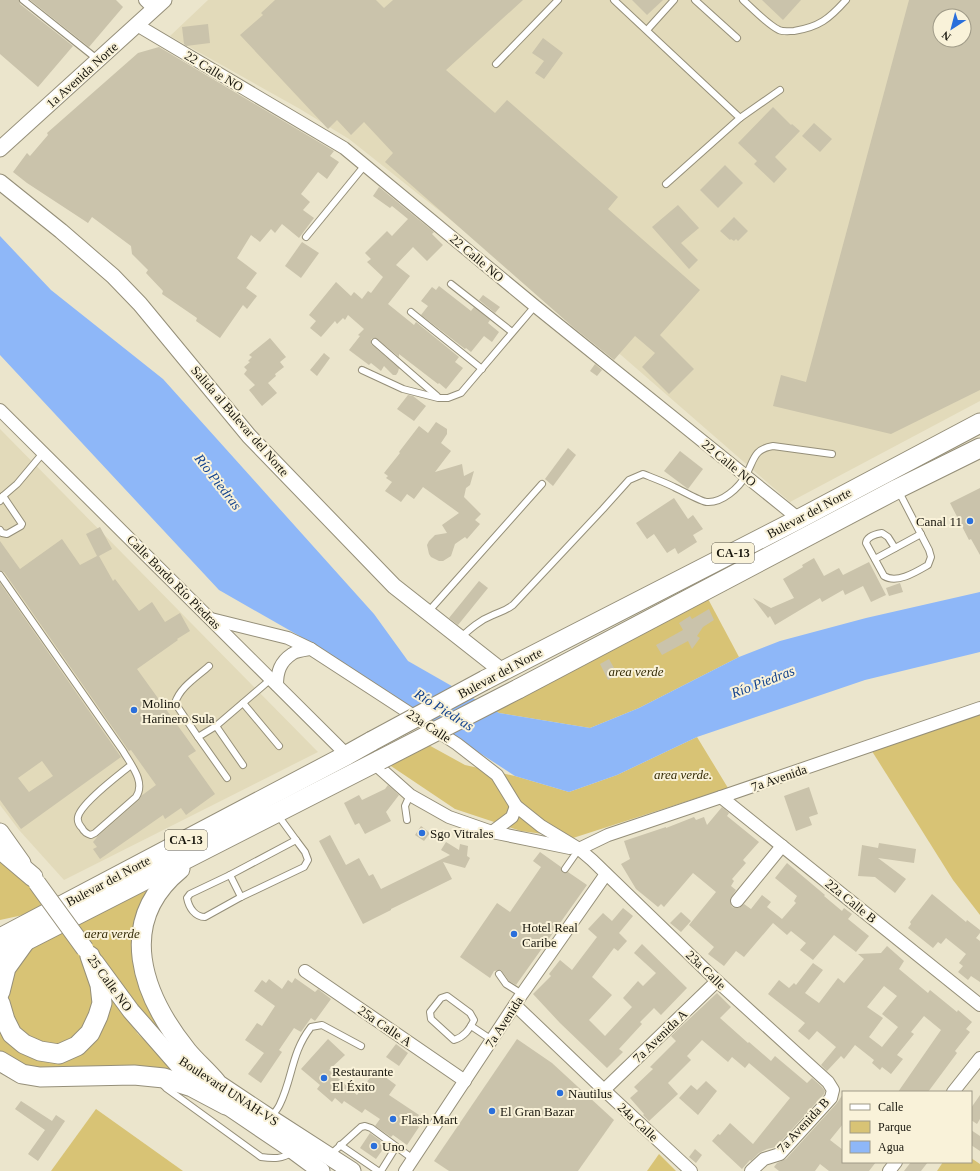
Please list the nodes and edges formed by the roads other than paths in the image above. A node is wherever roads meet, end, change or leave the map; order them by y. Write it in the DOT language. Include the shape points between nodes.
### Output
graph roads {
  1 [pos="23,0"];
  2 [pos="558,0"];
  3 [pos="614,0"];
  4 [pos="674,0"];
  5 [pos="695,0"];
  6 [pos="743,0"];
  7 [pos="846,0"];
  8 [pos="154,3"];
  9 [pos="137,25"];
  10 [pos="647,30"];
  11 [pos="737,38"];
  12 [pos="98,60"];
  13 [pos="496,64"];
  14 [pos="780,90"];
  15 [pos="740,118"];
  16 [pos="0,150"];
  17 [pos="365,165"];
  18 [pos="0,182"];
  19 [pos="666,184"];
  20 [pos="306,237"];
  21 [pos="451,284"];
  22 [pos="535,306"];
  23 [pos="412,312"];
  24 [pos="512,332"];
  25 [pos="375,342"];
  26 [pos="482,369"];
  27 [pos="362,370"];
  28 [pos="438,398"];
  29 [pos="0,410"];
  30 [pos="980,423"];
  31 [pos="980,448"];
  32 [pos="43,452"];
  33 [pos="832,454"];
  34 [pos="745,476"];
  35 [pos="542,484"];
  36 [pos="897,489"];
  37 [pos="1,498"];
  38 [pos="799,519"];
  39 [pos="0,530"];
  40 [pos="920,534"];
  41 [pos="895,548"];
  42 [pos="875,560"];
  43 [pos="0,575"];
  44 [pos="427,613"];
  45 [pos="211,619"];
  46 [pos="460,638"];
  47 [pos="311,648"];
  48 [pos="209,666"];
  49 [pos="502,671"];
  50 [pos="274,682"];
  51 [pos="243,703"];
  52 [pos="980,708"];
  53 [pos="216,726"];
  54 [pos="198,737"];
  55 [pos="279,746"];
  56 [pos="347,755"];
  57 [pos="377,762"];
  58 [pos="131,765"];
  59 [pos="244,765"];
  60 [pos="227,778"];
  61 [pos="410,795"];
  62 [pos="721,797"];
  63 [pos="516,806"];
  64 [pos="276,813"];
  65 [pos="407,820"];
  66 [pos="0,832"];
  67 [pos="492,832"];
  68 [pos="296,840"];
  69 [pos="782,846"];
  70 [pos="0,849"];
  71 [pos="579,850"];
  72 [pos="201,852"];
  73 [pos="565,869"];
  74 [pos="606,874"];
  75 [pos="230,875"];
  76 [pos="35,880"];
  77 [pos="241,897"];
  78 [pos="737,901"];
  79 [pos="33,921"];
  80 [pos="0,926"];
  81 [pos="0,938"];
  82 [pos="25,942"];
  83 [pos="88,952"];
  84 [pos="0,954"];
  85 [pos="305,971"];
  86 [pos="499,974"];
  87 [pos="717,981"];
  88 [pos="0,992"];
  89 [pos="522,994"];
  90 [pos="0,1003"];
  91 [pos="516,1005"];
  92 [pos="980,1005"];
  93 [pos="471,1026"];
  94 [pos="492,1040"];
  95 [pos="361,1046"];
  96 [pos="168,1052"];
  97 [pos="980,1058"];
  98 [pos="0,1061"];
  99 [pos="156,1077"];
  100 [pos="465,1081"];
  101 [pos="216,1082"];
  102 [pos="604,1090"];
  103 [pos="833,1090"];
  104 [pos="954,1091"];
  105 [pos="226,1105"];
  106 [pos="270,1118"];
  107 [pos="396,1146"];
  108 [pos="334,1150"];
  109 [pos="294,1151"];
  110 [pos="413,1159"];
  111 [pos="895,1163"];
  112 [pos="321,1171"];
  113 [pos="352,1171"];
  114 [pos="378,1171"];
  115 [pos="381,1171"];
  116 [pos="405,1171"];
  117 [pos="691,1171"];
  118 [pos="751,1171"];
  119 [pos="889,1171"];
  1 -- 12 [label="lane"];
  2 -- 13 [label="lane"];
  3 -- 10 [label="lane"];
  4 -- 10 [label="lane"];
  5 -- 11 [label="lane"];
  6 -- 7 [label="lane" via="779,30 788,32 819,25"];
  8 -- 9 [label="street, 1a Avenida Norte"];
  9 -- 12 [label="street, 1a Avenida Norte"];
  9 -- 17 [label="street, 22 Calle NO" via="344,148"];
  10 -- 15 [label="lane"];
  12 -- 16 [label="street, 1a Avenida Norte"];
  14 -- 15 [label="lane"];
  15 -- 19 [label="lane"];
  17 -- 20 [label="lane"];
  17 -- 22 [label="street, 22 Calle NO"];
  18 -- 44 [label="street, Salida al Bulevar del Norte" via="113,276 140,304 249,436 394,586"];
  21 -- 24 [label="lane"];
  22 -- 24 [label="lane"];
  22 -- 34 [label="street, 22 Calle NO"];
  23 -- 26 [label="lane"];
  24 -- 26 [label="lane"];
  25 -- 28 [label="lane"];
  26 -- 28 [label="lane" via="461,393 448,398"];
  27 -- 28 [label="lane" via="403,389"];
  29 -- 32 [label="street, Calle Bordo Río Piedras"];
  30 -- 38 [label="highway, Bulevar del Norte / CA-13"];
  31 -- 36 [label="highway, Bulevar del Norte / CA-13"];
  32 -- 37 [label="lane" via="17,484"];
  32 -- 45 [label="street, Calle Bordo Río Piedras"];
  33 -- 34 [label="lane" via="764,447 753,456"];
  34 -- 38 [label="street, 22 Calle NO"];
  34 -- 46 [label="lane" via="732,492 706,503 643,474 629,480 513,605 505,612 478,623"];
  35 -- 44 [label="lane"];
  36 -- 40 [label="lane"];
  36 -- 57 [label="highway, Bulevar del Norte / CA-13, bridge"];
  37 -- 39 [label="lane" via="22,524 7,534"];
  38 -- 49 [label="highway, Bulevar del Norte / CA-13"];
  40 -- 41 [label="lane"];
  40 -- 42 [label="lane" via="930,550 928,565 908,575 888,579"];
  41 -- 42 [label="lane"];
  41 -- 42 [label="lane" via="882,533 868,538 866,542"];
  43 -- 58 [label="lane"];
  44 -- 46 [label="street, Salida al Bulevar del Norte"];
  45 -- 47 [label="street, 23a Calle" via="288,638"];
  45 -- 50 [label="street, Calle Bordo Río Piedras"];
  46 -- 49 [label="street, Salida al Bulevar del Norte"];
  47 -- 50 [label="street" via="292,653 280,666"];
  47 -- 63 [label="street, 23a Calle" via="457,744 498,775"];
  48 -- 54 [label="lane" via="185,687 177,696 175,703"];
  49 -- 56 [label="highway, Bulevar del Norte / CA-13, bridge"];
  50 -- 51 [label="lane"];
  50 -- 56 [label="street, Calle Bordo Río Piedras"];
  51 -- 53 [label="lane"];
  51 -- 55 [label="lane"];
  52 -- 62 [label="street, 7a Avenida"];
  53 -- 54 [label="lane"];
  53 -- 59 [label="lane"];
  54 -- 60 [label="lane"];
  56 -- 79 [label="highway, Bulevar del Norte / CA-13"];
  57 -- 61 [label="street, 23a Calle"];
  57 -- 64 [label="highway, Bulevar del Norte / CA-13"];
  58 -- 58 [label="lane" via="80,810 77,819 88,835 95,833 139,792 140,781"];
  61 -- 65 [label="lane" via="405,806"];
  61 -- 67 [label="street, 23a Calle" via="449,817"];
  62 -- 69 [label="street, 22a Calle B"];
  62 -- 71 [label="street, 7a Avenida" via="608,835"];
  63 -- 67 [label="street" via="512,817"];
  63 -- 71 [label="street, 23a Calle" via="541,826"];
  64 -- 68 [label="lane"];
  64 -- 72 [label="highway, Bulevar del Norte / CA-13"];
  66 -- 76 [label="main road, 25 Calle NO"];
  67 -- 71 [label="street, 23a Calle"];
  68 -- 75 [label="lane"];
  68 -- 77 [label="lane" via="308,860 304,867"];
  69 -- 78 [label="street"];
  69 -- 92 [label="street, 22a Calle B"];
  70 -- 76 [label="highway"];
  71 -- 73 [label="lane"];
  71 -- 74 [label="street, 23a Calle"];
  72 -- 82 [label="highway, Bulevar del Norte / CA-13"];
  72 -- 101 [label="highway" via="169,878 156,894 148,909 140,943 142,963 150,992 162,1015 188,1052"];
  74 -- 87 [label="street, 23a Calle"];
  74 -- 89 [label="street, 7a Avenida"];
  75 -- 77 [label="lane"];
  75 -- 77 [label="lane" via="190,894 187,898 188,903 195,914 205,917"];
  76 -- 83 [label="main road, 25 Calle NO, bridge"];
  79 -- 80 [label="highway"];
  79 -- 81 [label="highway, Bulevar del Norte / CA-13"];
  82 -- 84 [label="highway, Bulevar del Norte / CA-13"];
  82 -- 88 [label="highway" via="6,968"];
  83 -- 90 [label="highway" via="100,985 102,1002 90,1033 77,1046 59,1054 40,1051 24,1044 12,1034"];
  83 -- 96 [label="main road, 25 Calle NO" via="131,1011"];
  85 -- 100 [label="street, 25a Calle A"];
  86 -- 89 [label="lane" via="506,984"];
  87 -- 102 [label="street, 7a Avenida A"];
  87 -- 103 [label="street, 23a Calle" via="828,1082"];
  89 -- 91 [label="street, 7a Avenida"];
  91 -- 94 [label="street, 7a Avenida"];
  91 -- 102 [label="street, 24a Calle"];
  93 -- 93 [label="lane" via="474,1020 470,1013 446,996 441,998 430,1012 431,1019 454,1040 461,1038"];
  93 -- 94 [label="lane"];
  94 -- 100 [label="street, 7a Avenida"];
  95 -- 106 [label="lane" via="322,1024 311,1027 298,1047 280,1104"];
  96 -- 101 [label="main road, Boulevard UNAH-VS" via="185,1060"];
  96 -- 105 [label="main road, Boulevard UNAH-VS" via="180,1067"];
  97 -- 104 [label="street"];
  98 -- 99 [label="highway" via="22,1074 40,1076"];
  99 -- 105 [label="highway" via="192,1088"];
  99 -- 109 [label="lane" via="166,1088 262,1157 286,1157"];
  100 -- 110 [label="street, 7a Avenida"];
  101 -- 106 [label="main road, Boulevard UNAH-VS"];
  102 -- 117 [label="street, 24a Calle"];
  103 -- 118 [label="street, 7a Avenida B" via="831,1098 780,1154 764,1159"];
  105 -- 109 [label="main road, Boulevard UNAH-VS"];
  106 -- 108 [label="main road, Boulevard UNAH-VS"];
  107 -- 108 [label="lane" via="365,1126"];
  107 -- 110 [label="lane"];
  107 -- 115 [label="lane"];
  108 -- 113 [label="main road, Boulevard UNAH-VS"];
  108 -- 114 [label="lane"];
  109 -- 112 [label="main road, Boulevard UNAH-VS"];
  110 -- 116 [label="street, 7a Avenida"];
  111 -- 119 [label="street"];
}
